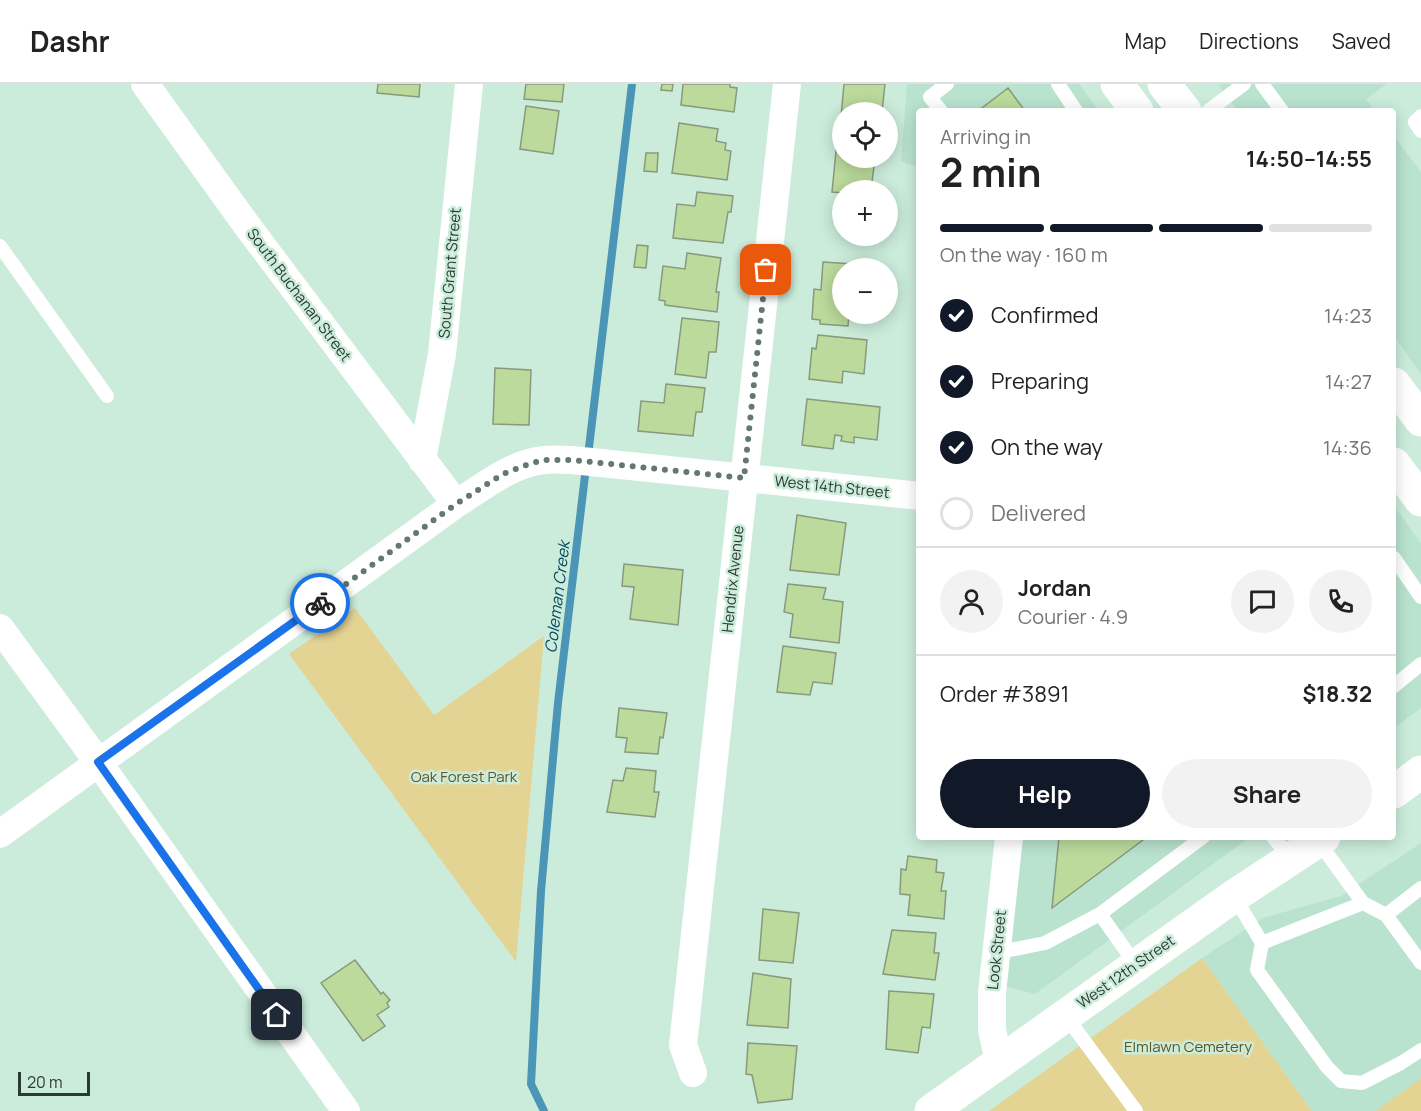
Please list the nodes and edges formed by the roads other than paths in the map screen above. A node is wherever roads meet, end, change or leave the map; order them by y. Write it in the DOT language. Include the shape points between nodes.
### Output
graph roads {
  1 [pos="145,84"];
  2 [pos="469,84"];
  3 [pos="786,84"];
  4 [pos="947,84"];
  5 [pos="1117,84"];
  6 [pos="1164,84"];
  7 [pos="1244,84"];
  8 [pos="1262,84"];
  9 [pos="1065,87"];
  10 [pos="939,108"];
  11 [pos="1075,108"];
  12 [pos="1135,108"];
  13 [pos="1183,108"];
  14 [pos="1212,108"];
  15 [pos="1280,108"];
  16 [pos="1421,116"];
  17 [pos="1421,131"];
  18 [pos="0,246"];
  19 [pos="1396,387"];
  20 [pos="107,396"];
  21 [pos="1421,420"];
  22 [pos="422,460"];
  23 [pos="1396,467"];
  24 [pos="744,478"];
  25 [pos="916,496"];
  26 [pos="1421,500"];
  27 [pos="456,504"];
  28 [pos="1396,561"];
  29 [pos="1421,597"];
  30 [pos="0,628"];
  31 [pos="1421,664"];
  32 [pos="1396,684"];
  33 [pos="98,762"];
  34 [pos="1421,772"];
  35 [pos="1396,791"];
  36 [pos="0,834"];
  37 [pos="1009,840"];
  38 [pos="1199,840"];
  39 [pos="1316,840"];
  40 [pos="1322,840"];
  41 [pos="1282,847"];
  42 [pos="1421,888"];
  43 [pos="1234,896"];
  44 [pos="1363,903"];
  45 [pos="1100,914"];
  46 [pos="1386,915"];
  47 [pos="1262,943"];
  48 [pos="995,953"];
  49 [pos="1421,963"];
  50 [pos="1136,965"];
  51 [pos="1065,1016"];
  52 [pos="1421,1050"];
  53 [pos="999,1062"];
  54 [pos="693,1073"];
  55 [pos="346,1111"];
  56 [pos="931,1111"];
  57 [pos="1136,1111"];
  1 -- 22 [label="street, South Buchanan Street"];
  2 -- 22 [label="street, South Grant Street" via="442,354"];
  3 -- 24 [label="street, Hendrix Avenue"];
  4 -- 10 [label="lane" via="930,97"];
  5 -- 12 [label="main road"];
  6 -- 13 [label="main road"];
  7 -- 14 [label="lane"];
  8 -- 15 [label="lane"];
  9 -- 11 [label="lane"];
  16 -- 17 [label="lane" via="1415,122"];
  18 -- 20 [label="lane"];
  19 -- 21 [label="main road"];
  22 -- 27 [label="street, South Buchanan Street"];
  23 -- 26 [label="main road"];
  24 -- 25 [label="street, West 14th Street"];
  24 -- 27 [label="street, West 14th Street" via="543,460 503,474"];
  24 -- 54 [label="street, Hendrix Avenue" via="683,1045"];
  27 -- 33 [label="street, West 14th Street"];
  28 -- 29 [label="lane"];
  30 -- 33 [label="street"];
  31 -- 32 [label="lane"];
  33 -- 36 [label="street, West 14th Street"];
  33 -- 55 [label="street"];
  34 -- 35 [label="main road"];
  37 -- 48 [label="street, Look Street"];
  38 -- 45 [label="lane"];
  39 -- 41 [label="main road, West 12th Street"];
  40 -- 44 [label="lane"];
  41 -- 43 [label="main road, West 12th Street"];
  42 -- 46 [label="lane"];
  43 -- 47 [label="lane"];
  43 -- 50 [label="main road, West 12th Street"];
  44 -- 46 [label="lane"];
  44 -- 47 [label="lane"];
  45 -- 48 [label="lane" via="1045,943"];
  45 -- 50 [label="lane"];
  46 -- 49 [label="lane"];
  47 -- 52 [label="lane" via="1257,970 1341,1081 1362,1083"];
  48 -- 53 [label="street, Look Street" via="992,1030"];
  50 -- 51 [label="main road, West 12th Street"];
  51 -- 53 [label="main road, West 12th Street"];
  51 -- 57 [label="lane"];
  53 -- 56 [label="main road, West 12th Street"];
}
